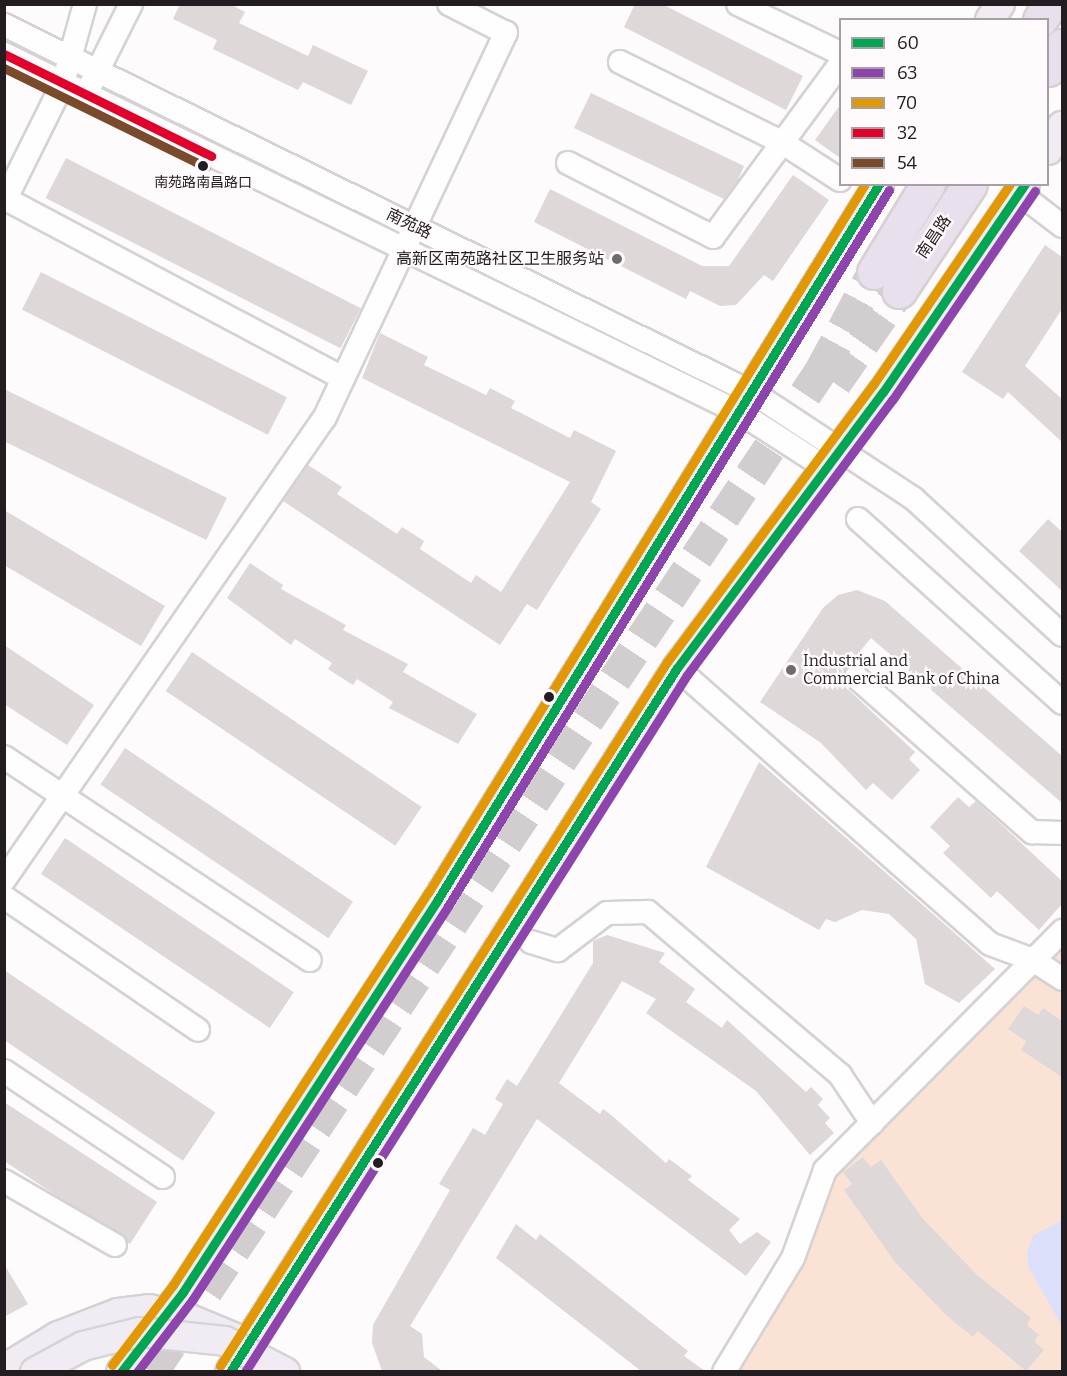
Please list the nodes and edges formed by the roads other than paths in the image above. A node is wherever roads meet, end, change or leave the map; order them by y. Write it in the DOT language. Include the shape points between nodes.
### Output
graph roads {
  1 [pos="85,4"];
  2 [pos="131,4"];
  3 [pos="449,4"];
  4 [pos="738,4"];
  5 [pos="1000,4"];
  6 [pos="1050,4"];
  7 [pos="991,18"];
  8 [pos="1041,18"];
  9 [pos="4,25"];
  10 [pos="1062,46"];
  11 [pos="839,53"];
  12 [pos="4,54"];
  13 [pos="71,58"];
  14 [pos="620,62"];
  15 [pos="839,65"];
  16 [pos="1049,66"];
  17 [pos="98,71"];
  18 [pos="63,83"];
  19 [pos="85,94"];
  20 [pos="1062,126"];
  21 [pos="783,143"];
  22 [pos="1049,147"];
  23 [pos="568,163"];
  24 [pos="839,179"];
  25 [pos="927,186"];
  26 [pos="968,186"];
  27 [pos="866,189"];
  28 [pos="1022,189"];
  29 [pos="5,198"];
  30 [pos="1062,226"];
  31 [pos="409,241"];
  32 [pos="343,378"];
  33 [pos="748,404"];
  34 [pos="832,459"];
  35 [pos="858,519"];
  36 [pos="1062,635"];
  37 [pos="677,668"];
  38 [pos="856,676"];
  39 [pos="1062,703"];
  40 [pos="4,757"];
  41 [pos="63,796"];
  42 [pos="1062,833"];
  43 [pos="4,880"];
  44 [pos="4,897"];
  45 [pos="1062,931"];
  46 [pos="531,942"];
  47 [pos="310,960"];
  48 [pos="1034,960"];
  49 [pos="1062,979"];
  50 [pos="198,1030"];
  51 [pos="4,1071"];
  52 [pos="872,1123"];
  53 [pos="162,1177"];
  54 [pos="4,1181"];
  55 [pos="115,1245"];
  56 [pos="168,1313"];
  57 [pos="247,1343"];
  58 [pos="4,1369"];
  59 [pos="35,1371"];
  60 [pos="121,1371"];
  61 [pos="230,1371"];
  62 [pos="285,1371"];
  63 [pos="294,1371"];
  64 [pos="724,1371"];
  1 -- 13 [label="street"];
  2 -- 17 [label="street"];
  3 -- 31 [label="street" via="506,33"];
  4 -- 11 [label="street"];
  5 -- 7 [label="main road"];
  6 -- 8 [label="highway"];
  9 -- 13 [label="street, 南苑路"];
  10 -- 16 [label="highway"];
  12 -- 18 [label="street, 南苑路"];
  13 -- 17 [label="street, 南苑路"];
  13 -- 18 [label="street"];
  14 -- 21 [label="street"];
  15 -- 21 [label="street"];
  17 -- 19 [label="street"];
  17 -- 31 [label="street, 南苑路"];
  18 -- 19 [label="street, 南苑路"];
  18 -- 29 [label="street"];
  19 -- 31 [label="street, 南苑路"];
  20 -- 22 [label="main road"];
  21 -- 23 [label="street" via="713,237"];
  21 -- 24 [label="street"];
  25 -- 26 [label="highway, 南昌路" via="886,282"];
  27 -- 33 [label="main road"];
  28 -- 30 [label="street"];
  28 -- 34 [label="main road"];
  29 -- 32 [label="street"];
  31 -- 32 [label="street"];
  31 -- 33 [label="street, 南苑路"];
  32 -- 41 [label="street" via="325,417"];
  33 -- 34 [label="street, 南苑路"];
  33 -- 56 [label="main road" via="432,909"];
  34 -- 36 [label="street, 南苑路" via="913,498"];
  34 -- 37 [label="main road"];
  35 -- 39 [label="street"];
  37 -- 48 [label="street" via="990,944"];
  37 -- 57 [label="main road"];
  38 -- 42 [label="street" via="1032,832"];
  40 -- 41 [label="street"];
  41 -- 43 [label="street"];
  41 -- 47 [label="street"];
  44 -- 50 [label="street"];
  45 -- 48 [label="street"];
  46 -- 52 [label="street" via="558,950 607,913 648,912 840,1075"];
  48 -- 49 [label="street"];
  48 -- 52 [label="street"];
  51 -- 53 [label="street"];
  52 -- 64 [label="street" via="825,1170 793,1258"];
  54 -- 55 [label="street"];
  56 -- 57 [label="main road"];
  56 -- 58 [label="main road" via="118,1313 58,1336"];
  56 -- 60 [label="main road"];
  57 -- 61 [label="main road"];
  57 -- 63 [label="main road"];
  59 -- 62 [label="main road, bridge" via="83,1346 140,1332 225,1341"];
}
